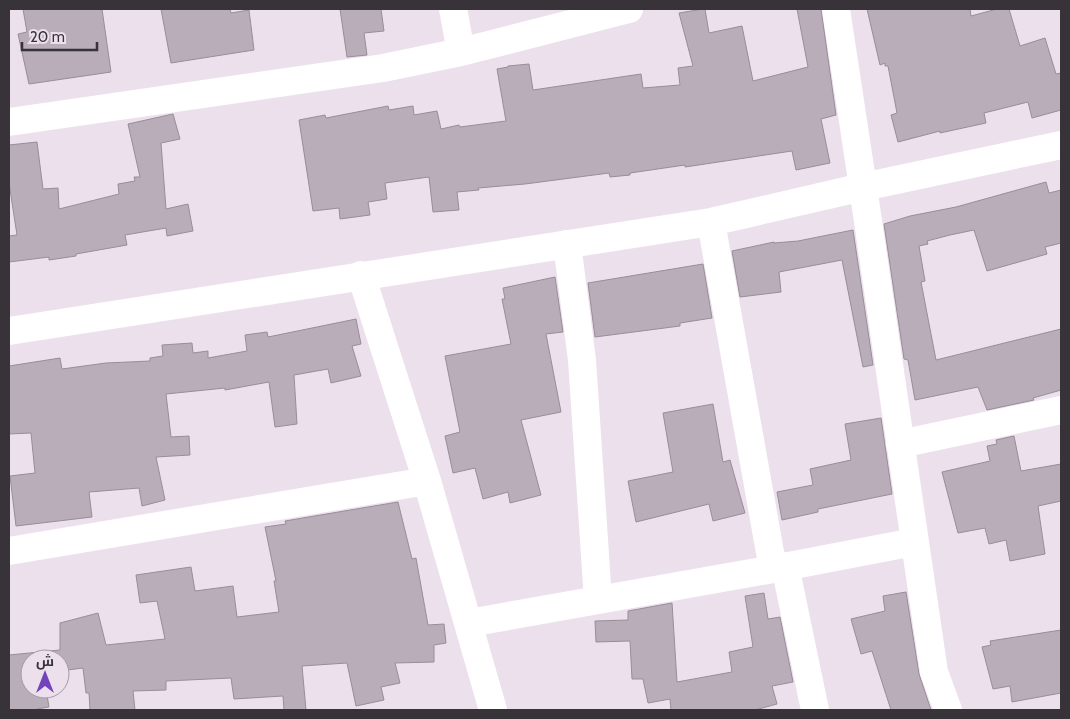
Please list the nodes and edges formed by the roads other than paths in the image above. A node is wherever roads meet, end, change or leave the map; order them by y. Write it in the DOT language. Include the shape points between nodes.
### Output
graph roads {
  1 [pos="453,9"];
  2 [pos="629,9"];
  3 [pos="836,9"];
  4 [pos="461,52"];
  5 [pos="9,122"];
  6 [pos="1061,145"];
  7 [pos="863,187"];
  8 [pos="711,222"];
  9 [pos="568,244"];
  10 [pos="361,275"];
  11 [pos="9,331"];
  12 [pos="1061,410"];
  13 [pos="900,444"];
  14 [pos="428,481"];
  15 [pos="914,542"];
  16 [pos="9,551"];
  17 [pos="779,568"];
  18 [pos="598,600"];
  19 [pos="468,623"];
  20 [pos="493,710"];
  21 [pos="815,710"];
  22 [pos="948,710"];
  1 -- 4 [label="street"];
  2 -- 4 [label="street"];
  3 -- 7 [label="street"];
  4 -- 5 [label="street" via="383,68"];
  6 -- 7 [label="street"];
  7 -- 8 [label="street"];
  7 -- 13 [label="street"];
  8 -- 9 [label="street"];
  8 -- 17 [label="street"];
  9 -- 10 [label="street"];
  9 -- 18 [label="street" via="582,360"];
  10 -- 11 [label="street"];
  10 -- 14 [label="street"];
  12 -- 13 [label="street"];
  13 -- 15 [label="street"];
  14 -- 16 [label="street"];
  14 -- 19 [label="street"];
  15 -- 17 [label="street"];
  15 -- 22 [label="street" via="934,672"];
  17 -- 18 [label="street"];
  17 -- 21 [label="street"];
  18 -- 19 [label="street"];
  19 -- 20 [label="street"];
}
